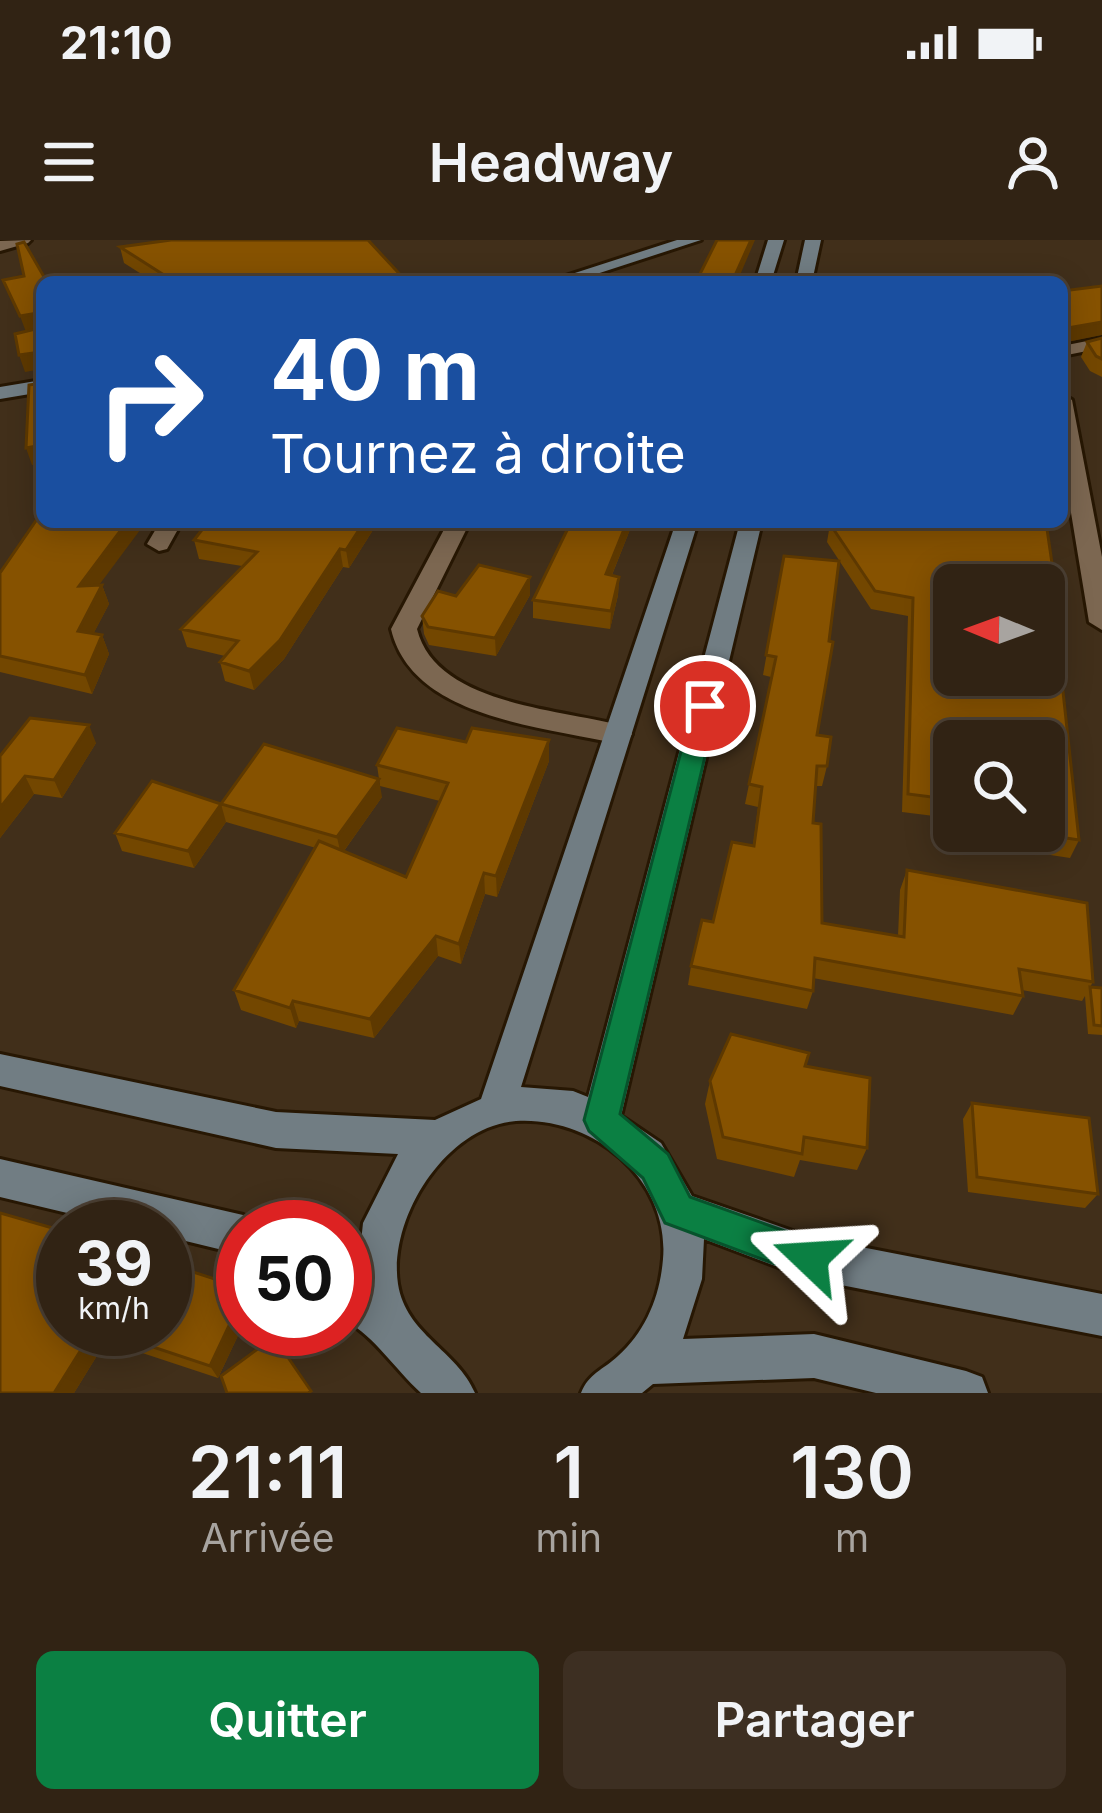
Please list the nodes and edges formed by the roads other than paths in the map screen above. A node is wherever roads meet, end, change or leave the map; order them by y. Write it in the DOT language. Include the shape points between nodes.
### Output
graph roads {
  1 [pos="23,240"];
  2 [pos="693,240"];
  3 [pos="776,240"];
  4 [pos="812,240"];
  5 [pos="0,246"];
  6 [pos="575,276"];
  7 [pos="765,276"];
  8 [pos="805,276"];
  9 [pos="1102,343"];
  10 [pos="1068,350"];
  11 [pos="36,387"];
  12 [pos="0,394"];
  13 [pos="1068,433"];
  14 [pos="456,528"];
  15 [pos="685,528"];
  16 [pos="749,528"];
  17 [pos="1102,622"];
  18 [pos="618,734"];
  19 [pos="0,1070"];
  20 [pos="496,1108"];
  21 [pos="601,1120"];
  22 [pos="435,1138"];
  23 [pos="0,1178"];
  24 [pos="678,1210"];
  25 [pos="216,1229"];
  26 [pos="372,1312"];
  27 [pos="1102,1316"];
  28 [pos="389,1322"];
  29 [pos="644,1362"];
  30 [pos="453,1393"];
  31 [pos="603,1393"];
  32 [pos="967,1393"];
  1 -- 5 [label="street"];
  2 -- 6 [label="street"];
  3 -- 7 [label="street"];
  4 -- 8 [label="street"];
  9 -- 10 [label="street"];
  11 -- 12 [label="street"];
  13 -- 17 [label="street"];
  14 -- 18 [label="street" via="404,629 412,664 452,692"];
  15 -- 18 [label="street"];
  16 -- 21 [label="street"];
  18 -- 20 [label="street"];
  19 -- 22 [label="street" via="276,1130"];
  20 -- 21 [label="street" via="549,1104"];
  20 -- 22 [label="street"];
  21 -- 24 [label="street" via="656,1166"];
  22 -- 28 [label="street" via="402,1174 382,1220 377,1270"];
  23 -- 25 [label="street"];
  24 -- 27 [label="street" via="810,1258"];
  24 -- 29 [label="street" via="681,1288 668,1328"];
  26 -- 28 [label="street"];
  28 -- 30 [label="street" via="424,1372"];
  29 -- 31 [label="street"];
  29 -- 32 [label="street" via="814,1357"];
}
